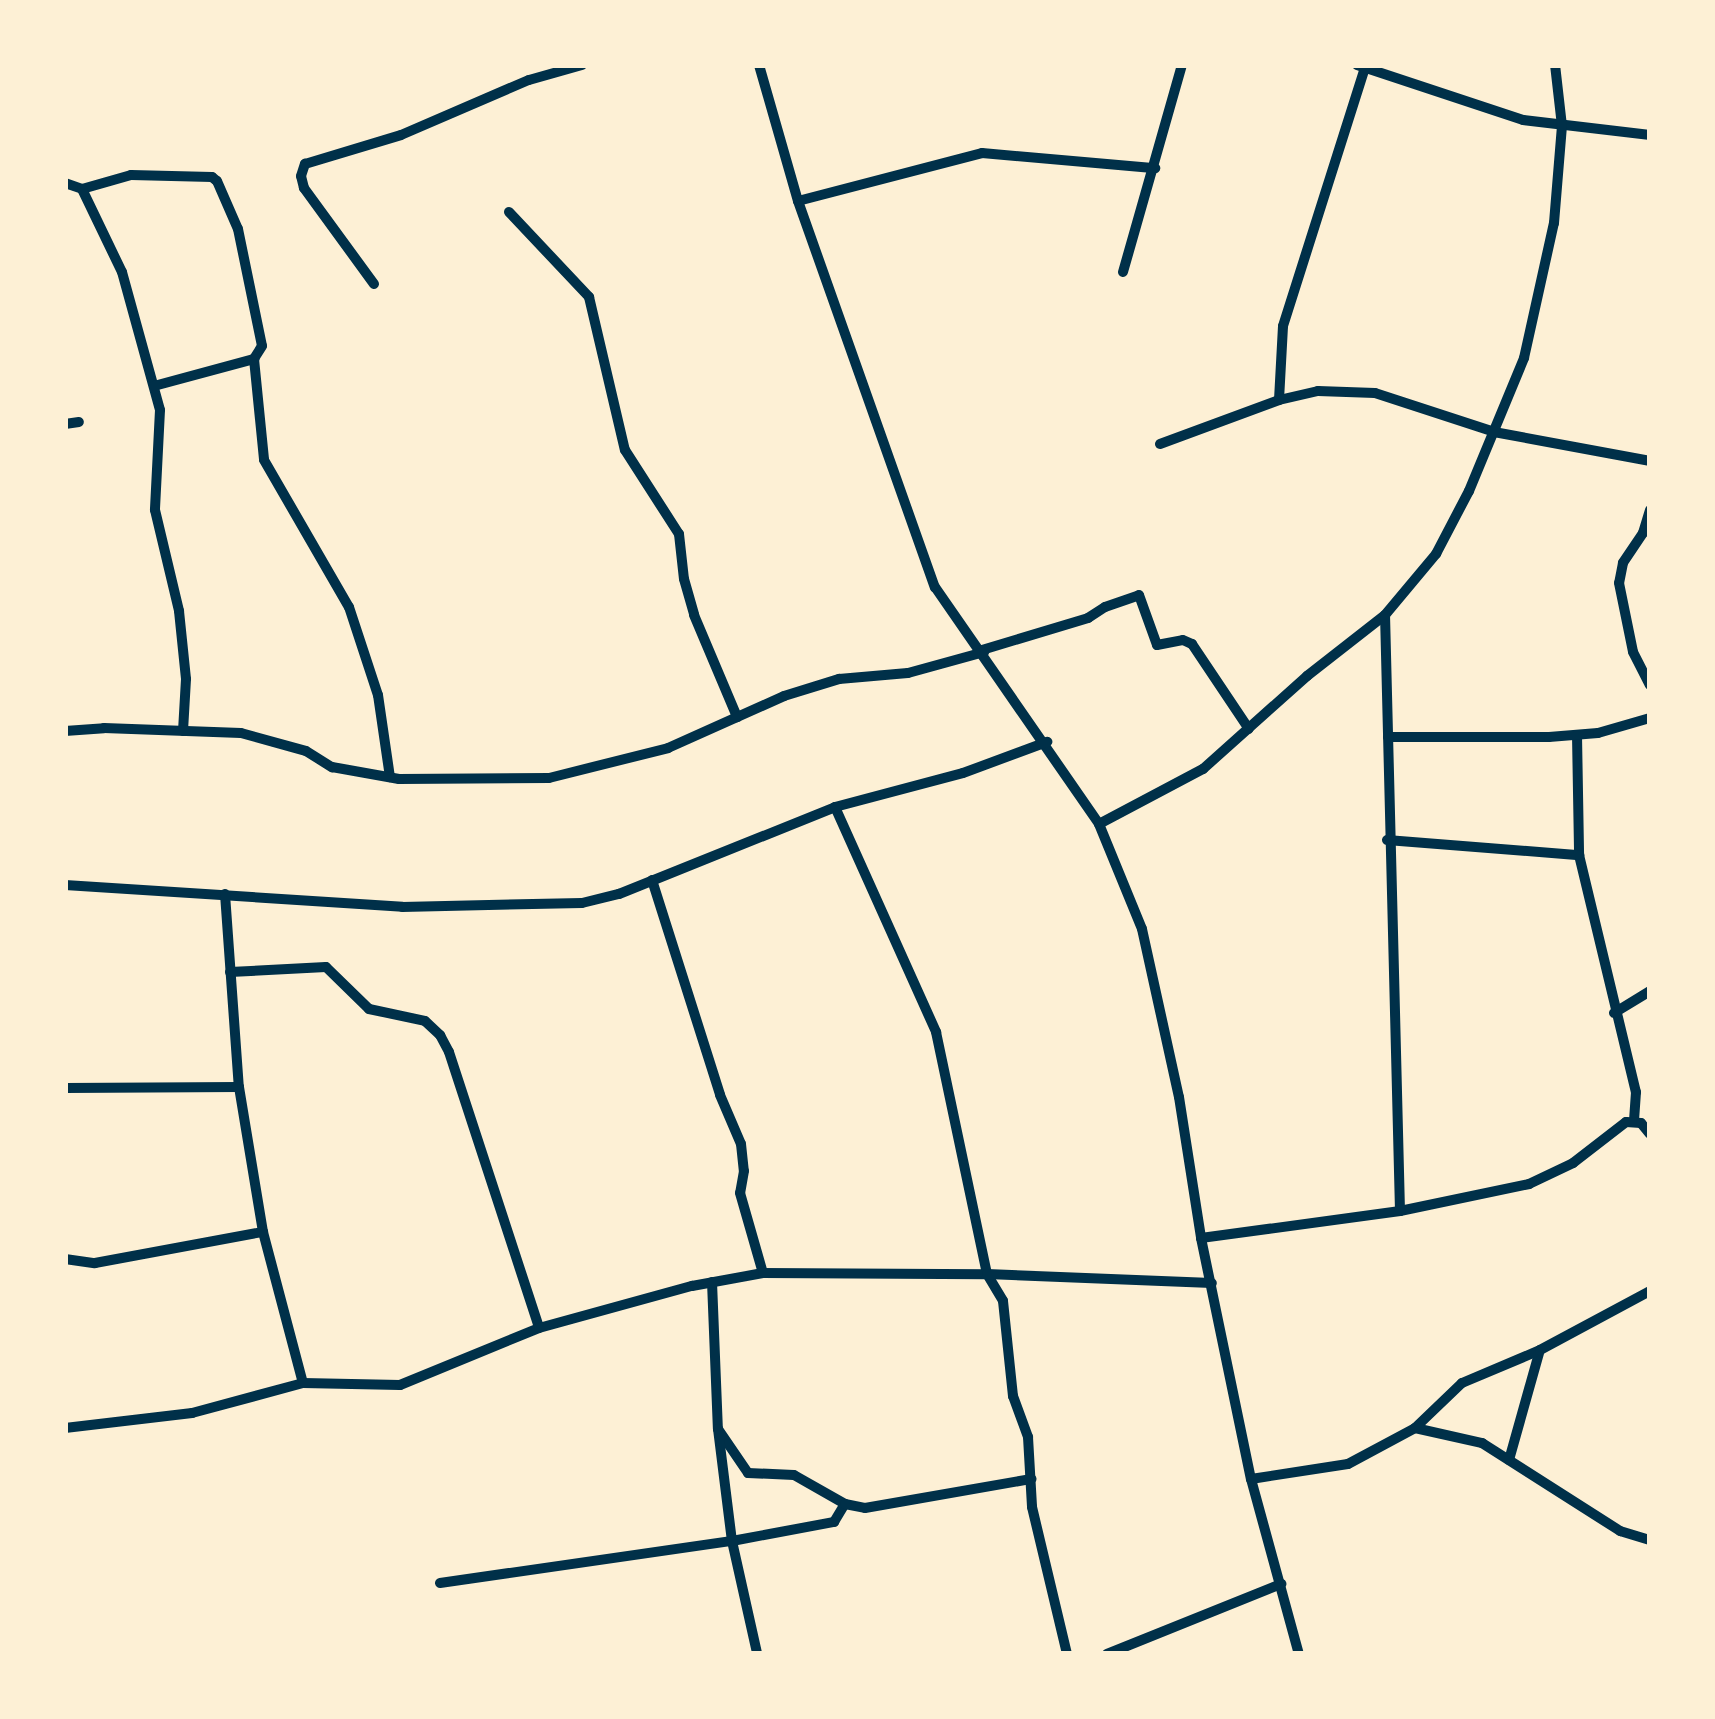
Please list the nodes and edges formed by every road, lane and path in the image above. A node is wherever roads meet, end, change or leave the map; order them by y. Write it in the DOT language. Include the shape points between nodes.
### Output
graph roads {
  1 [pos="582,65"];
  2 [pos="759,65"];
  3 [pos="1182,65"];
  4 [pos="1556,65"];
  5 [pos="1361,66"];
  6 [pos="1562,126"];
  7 [pos="1650,136"];
  8 [pos="1154,168"];
  9 [pos="65,184"];
  10 [pos="82,188"];
  11 [pos="798,201"];
  12 [pos="508,212"];
  13 [pos="1123,272"];
  14 [pos="374,284"];
  15 [pos="254,359"];
  16 [pos="154,386"];
  17 [pos="1279,400"];
  18 [pos="79,422"];
  19 [pos="65,424"];
  20 [pos="1494,432"];
  21 [pos="1160,444"];
  22 [pos="1650,462"];
  23 [pos="1650,510"];
  24 [pos="1384,615"];
  25 [pos="983,651"];
  26 [pos="1650,685"];
  27 [pos="737,716"];
  28 [pos="1650,718"];
  29 [pos="1249,728"];
  30 [pos="184,731"];
  31 [pos="65,732"];
  32 [pos="1577,735"];
  33 [pos="1388,737"];
  34 [pos="1047,742"];
  35 [pos="390,777"];
  36 [pos="835,807"];
  37 [pos="1099,824"];
  38 [pos="1387,840"];
  39 [pos="1579,855"];
  40 [pos="652,880"];
  41 [pos="65,884"];
  42 [pos="225,894"];
  43 [pos="230,972"];
  44 [pos="1650,991"];
  45 [pos="1614,1013"];
  46 [pos="240,1087"];
  47 [pos="65,1088"];
  48 [pos="1634,1122"];
  49 [pos="1649,1129"];
  50 [pos="1400,1211"];
  51 [pos="263,1232"];
  52 [pos="1201,1238"];
  53 [pos="65,1259"];
  54 [pos="764,1274"];
  55 [pos="987,1274"];
  56 [pos="712,1282"];
  57 [pos="1212,1282"];
  58 [pos="1650,1292"];
  59 [pos="539,1328"];
  60 [pos="1540,1350"];
  61 [pos="302,1383"];
  62 [pos="65,1428"];
  63 [pos="1415,1428"];
  64 [pos="718,1429"];
  65 [pos="1509,1460"];
  66 [pos="1032,1479"];
  67 [pos="1251,1479"];
  68 [pos="845,1504"];
  69 [pos="1650,1540"];
  70 [pos="732,1541"];
  71 [pos="440,1583"];
  72 [pos="1281,1584"];
  73 [pos="757,1653"];
  74 [pos="1067,1654"];
  75 [pos="1107,1654"];
  76 [pos="1299,1654"];
  1 -- 14 [label="street" via="305,164 304,188"];
  2 -- 11 [label="street"];
  3 -- 8 [label="street"];
  4 -- 6 [label="street"];
  5 -- 6 [label="street" via="1523,120"];
  5 -- 17 [label="street" via="1283,326"];
  6 -- 7 [label="street"];
  6 -- 20 [label="street" via="1554,223 1524,358"];
  8 -- 11 [label="street" via="982,153"];
  8 -- 13 [label="street"];
  9 -- 10 [label="street"];
  10 -- 15 [label="street" via="131,176 216,178 238,229 262,346"];
  10 -- 16 [label="street" via="122,272"];
  11 -- 25 [label="street" via="935,587"];
  12 -- 27 [label="street" via="590,297 625,450 679,534 694,614"];
  15 -- 16 [label="street"];
  15 -- 35 [label="street" via="264,460 349,607 378,695"];
  16 -- 30 [label="street" via="160,410 155,510 179,611"];
  17 -- 20 [label="street" via="1318,391 1375,393"];
  17 -- 21 [label="street"];
  18 -- 19 [label="street"];
  20 -- 22 [label="street"];
  20 -- 24 [label="street" via="1436,554"];
  23 -- 26 [label="street" via="1618,584 1634,652"];
  24 -- 29 [label="street"];
  24 -- 33 [label="street"];
  25 -- 27 [label="street" via="908,673 839,679"];
  25 -- 29 [label="street" via="1139,595 1157,645 1192,644"];
  25 -- 34 [label="street"];
  27 -- 35 [label="street" via="668,748 584,772 548,778"];
  28 -- 32 [label="street"];
  29 -- 37 [label="street" via="1204,769"];
  30 -- 31 [label="street"];
  30 -- 35 [label="street" via="241,733 306,751 332,767"];
  32 -- 33 [label="street"];
  32 -- 39 [label="street"];
  33 -- 38 [label="street"];
  34 -- 36 [label="street"];
  34 -- 37 [label="street"];
  36 -- 40 [label="street"];
  36 -- 55 [label="street" via="936,1032"];
  37 -- 52 [label="street" via="1142,930"];
  38 -- 39 [label="street"];
  38 -- 50 [label="street"];
  39 -- 45 [label="street"];
  40 -- 42 [label="street" via="582,903 402,907"];
  40 -- 54 [label="street" via="741,1144 740,1193"];
  41 -- 42 [label="street"];
  42 -- 43 [label="street"];
  43 -- 46 [label="street"];
  43 -- 59 [label="street" via="326,966 369,1010 425,1021 440,1035"];
  44 -- 45 [label="street"];
  45 -- 48 [label="street" via="1636,1092"];
  46 -- 47 [label="street"];
  46 -- 51 [label="street"];
  48 -- 49 [label="street"];
  48 -- 50 [label="street" via="1529,1184"];
  50 -- 52 [label="street"];
  51 -- 53 [label="street" via="95,1264"];
  51 -- 61 [label="street"];
  52 -- 57 [label="street"];
  54 -- 55 [label="street"];
  54 -- 56 [label="street"];
  55 -- 57 [label="street"];
  55 -- 66 [label="street" via="1002,1301"];
  56 -- 59 [label="street"];
  56 -- 64 [label="street"];
  57 -- 67 [label="street"];
  58 -- 60 [label="street"];
  59 -- 61 [label="street" via="400,1385"];
  60 -- 63 [label="street" via="1462,1383"];
  60 -- 65 [label="street"];
  61 -- 62 [label="street" via="192,1413"];
  63 -- 65 [label="street" via="1482,1443"];
  63 -- 67 [label="street" via="1348,1464"];
  64 -- 68 [label="street" via="748,1474 794,1474"];
  64 -- 70 [label="street"];
  65 -- 69 [label="street" via="1620,1532"];
  66 -- 68 [label="street" via="864,1508"];
  66 -- 74 [label="street" via="1043,1562"];
  67 -- 72 [label="street"];
  68 -- 70 [label="street" via="834,1522"];
  70 -- 71 [label="street"];
  70 -- 73 [label="street"];
  72 -- 75 [label="street"];
  72 -- 76 [label="street"];
}
